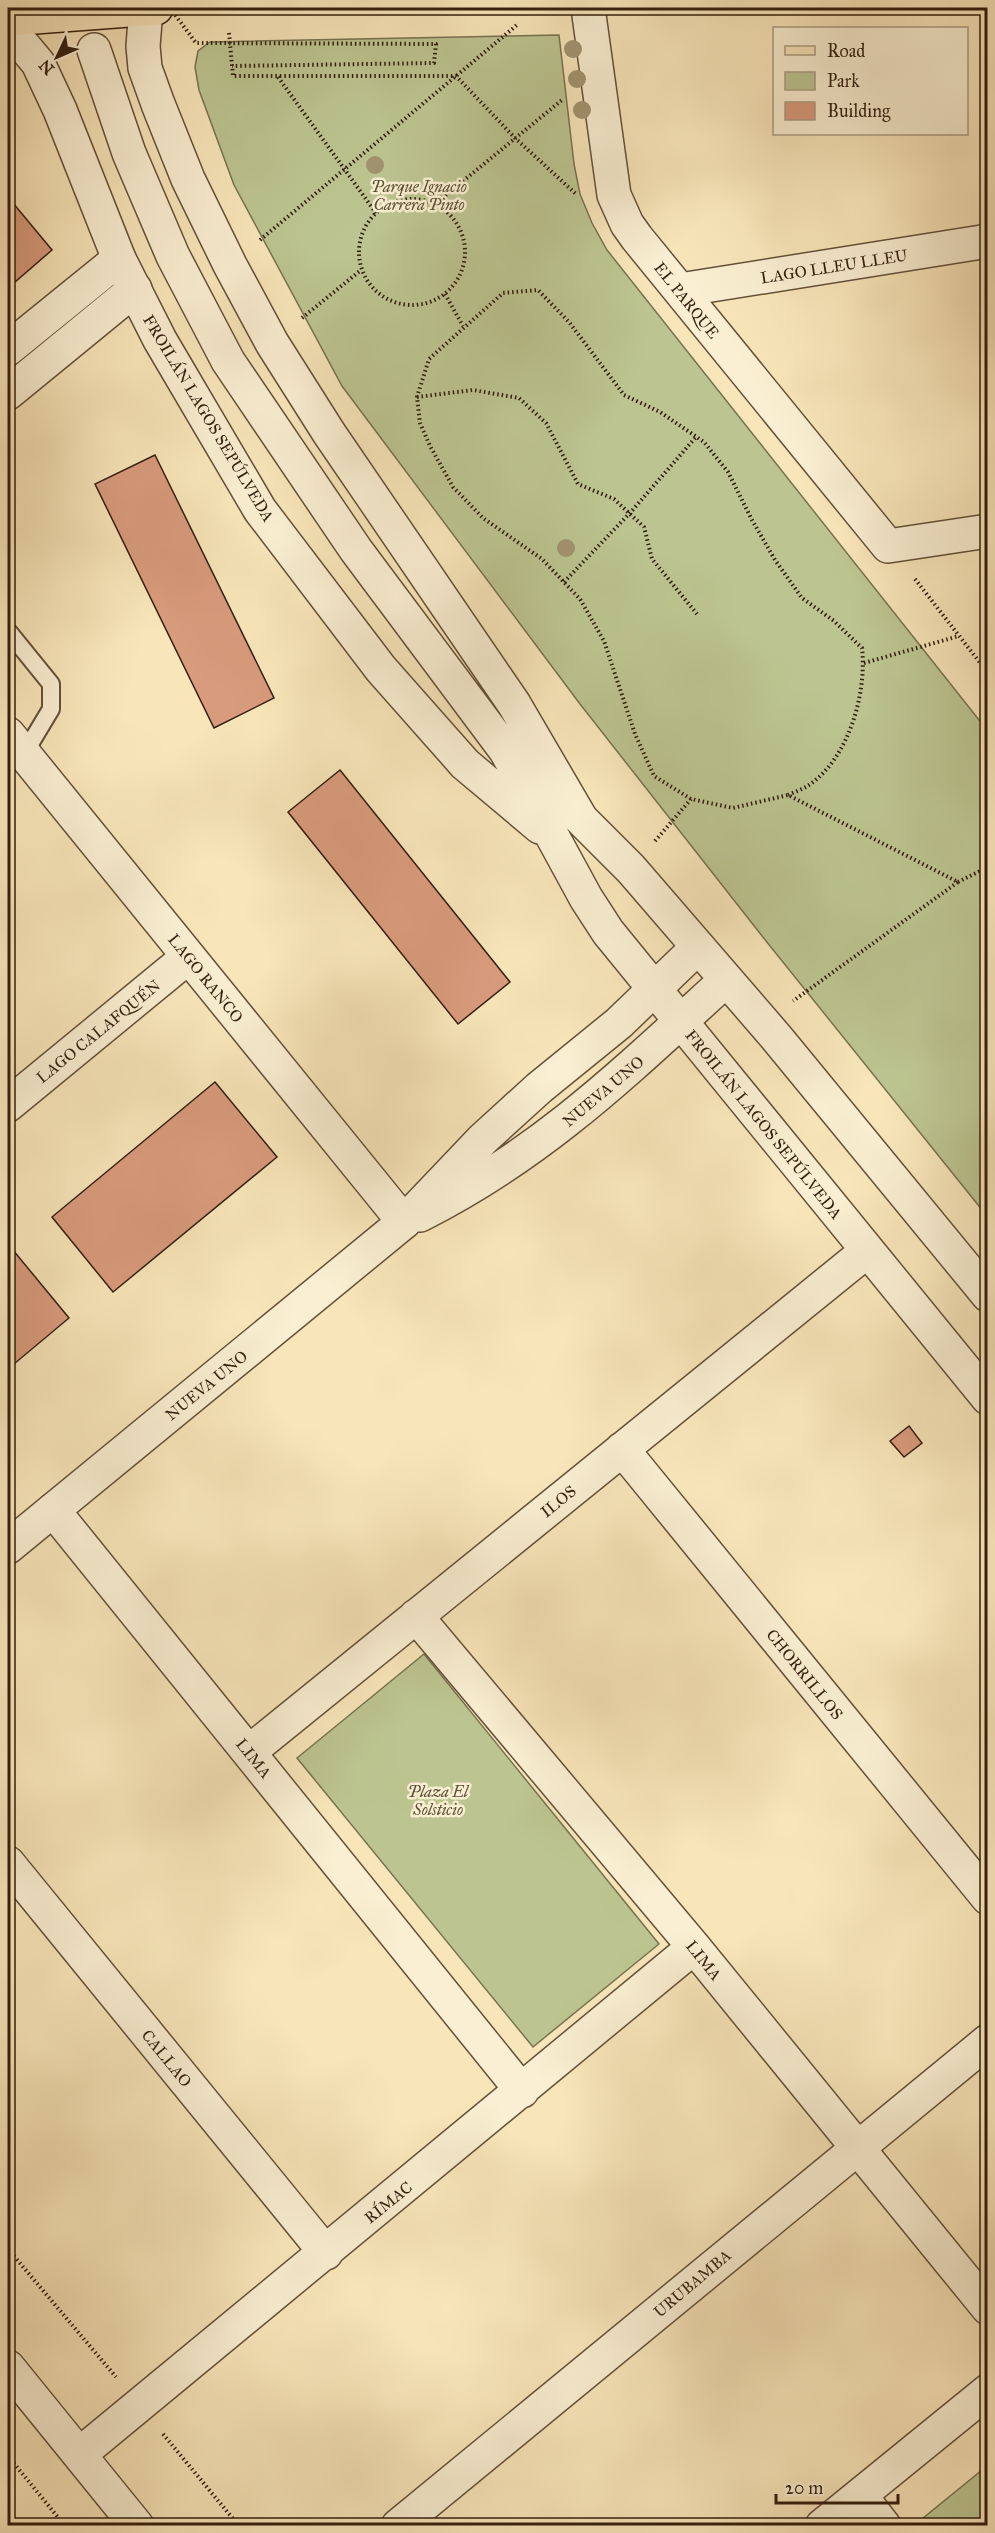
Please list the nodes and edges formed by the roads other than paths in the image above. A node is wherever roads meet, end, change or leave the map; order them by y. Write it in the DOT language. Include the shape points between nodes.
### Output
graph roads {
  1 [pos="157,8"];
  2 [pos="588,8"];
  3 [pos="8,19"];
  4 [pos="8,27"];
  5 [pos="94,50"];
  6 [pos="987,241"];
  7 [pos="119,259"];
  8 [pos="135,289"];
  9 [pos="680,290"];
  10 [pos="8,349"];
  11 [pos="8,393"];
  12 [pos="987,531"];
  13 [pos="8,631"];
  14 [pos="16,744"];
  15 [pos="506,751"];
  16 [pos="580,817"];
  17 [pos="556,840"];
  18 [pos="697,948"];
  19 [pos="188,957"];
  20 [pos="726,980"];
  21 [pos="654,989"];
  22 [pos="681,1021"];
  23 [pos="8,1104"];
  24 [pos="405,1222"];
  25 [pos="867,1251"];
  26 [pos="987,1295"];
  27 [pos="987,1398"];
  28 [pos="622,1449"];
  29 [pos="53,1510"];
  30 [pos="8,1547"];
  31 [pos="416,1616"];
  32 [pos="249,1752"];
  33 [pos="8,1863"];
  34 [pos="987,1898"];
  35 [pos="694,1947"];
  36 [pos="987,2041"];
  37 [pos="522,2091"];
  38 [pos="856,2147"];
  39 [pos="326,2253"];
  40 [pos="987,2308"];
  41 [pos="8,2367"];
  42 [pos="987,2391"];
  43 [pos="80,2454"];
  44 [pos="860,2495"];
  45 [pos="138,2526"];
  46 [pos="398,2526"];
  47 [pos="822,2526"];
  48 [pos="884,2526"];
  1 -- 3 [label="main road"];
  1 -- 16 [label="street, FROILÁN LAGOS SEPÚLVEDA" via="143,46 145,68 188,179 230,265 272,344 514,704"];
  2 -- 9 [label="street, EL PARQUE" via="611,180 619,209"];
  4 -- 7 [label="street, FROILÁN LAGOS SEPÚLVEDA" via="38,63"];
  5 -- 15 [label="street, FROILÁN LAGOS SEPÚLVEDA" via="129,153 173,256 228,361 356,550"];
  6 -- 9 [label="street, LAGO LLEU LLEU"];
  7 -- 8 [label="street, FROILÁN LAGOS SEPÚLVEDA"];
  7 -- 10 [label="street"];
  8 -- 11 [label="street"];
  8 -- 17 [label="street, FROILÁN LAGOS SEPÚLVEDA" via="160,340 260,510 381,669 465,764"];
  9 -- 12 [label="street, EL PARQUE" via="888,546"];
  13 -- 14 [label="lane" via="51,684 51,709"];
  14 -- 19 [label="street, LAGO RANCO"];
  15 -- 16 [label="street, FROILÁN LAGOS SEPÚLVEDA"];
  15 -- 17 [label="street, FROILÁN LAGOS SEPÚLVEDA"];
  16 -- 18 [label="street, FROILÁN LAGOS SEPÚLVEDA" via="632,869"];
  17 -- 21 [label="street, FROILÁN LAGOS SEPÚLVEDA" via="608,932"];
  18 -- 20 [label="street, FROILÁN LAGOS SEPÚLVEDA"];
  18 -- 21 [label="street, NUEVA UNO"];
  19 -- 23 [label="street, LAGO CALAFQUÉN"];
  19 -- 24 [label="street, LAGO RANCO"];
  20 -- 22 [label="street, NUEVA UNO"];
  20 -- 26 [label="street, FROILÁN LAGOS SEPÚLVEDA"];
  21 -- 22 [label="street, FROILÁN LAGOS SEPÚLVEDA"];
  21 -- 24 [label="street, NUEVA UNO" via="483,1139"];
  22 -- 24 [label="street, NUEVA UNO" via="611,1086 535,1146 461,1194"];
  22 -- 25 [label="street, FROILÁN LAGOS SEPÚLVEDA"];
  24 -- 29 [label="street, NUEVA UNO"];
  25 -- 27 [label="street, FROILÁN LAGOS SEPÚLVEDA"];
  25 -- 28 [label="street, ILOS"];
  28 -- 31 [label="street, ILOS"];
  28 -- 34 [label="street, CHORRILLOS"];
  29 -- 30 [label="street, NUEVA UNO"];
  29 -- 32 [label="street, LIMA"];
  31 -- 32 [label="street, ILOS"];
  31 -- 35 [label="street, LIMA"];
  32 -- 37 [label="street, LIMA"];
  33 -- 39 [label="street, CALLAO"];
  35 -- 37 [label="street, RÍMAC"];
  35 -- 38 [label="street, LIMA"];
  36 -- 38 [label="street, URUBAMBA"];
  37 -- 39 [label="street, RÍMAC"];
  38 -- 40 [label="street, LIMA"];
  38 -- 46 [label="street, URUBAMBA"];
  39 -- 43 [label="street, RÍMAC"];
  41 -- 43 [label="street"];
  42 -- 44 [label="street"];
  43 -- 45 [label="street"];
  44 -- 47 [label="street"];
  44 -- 48 [label="street"];
}
